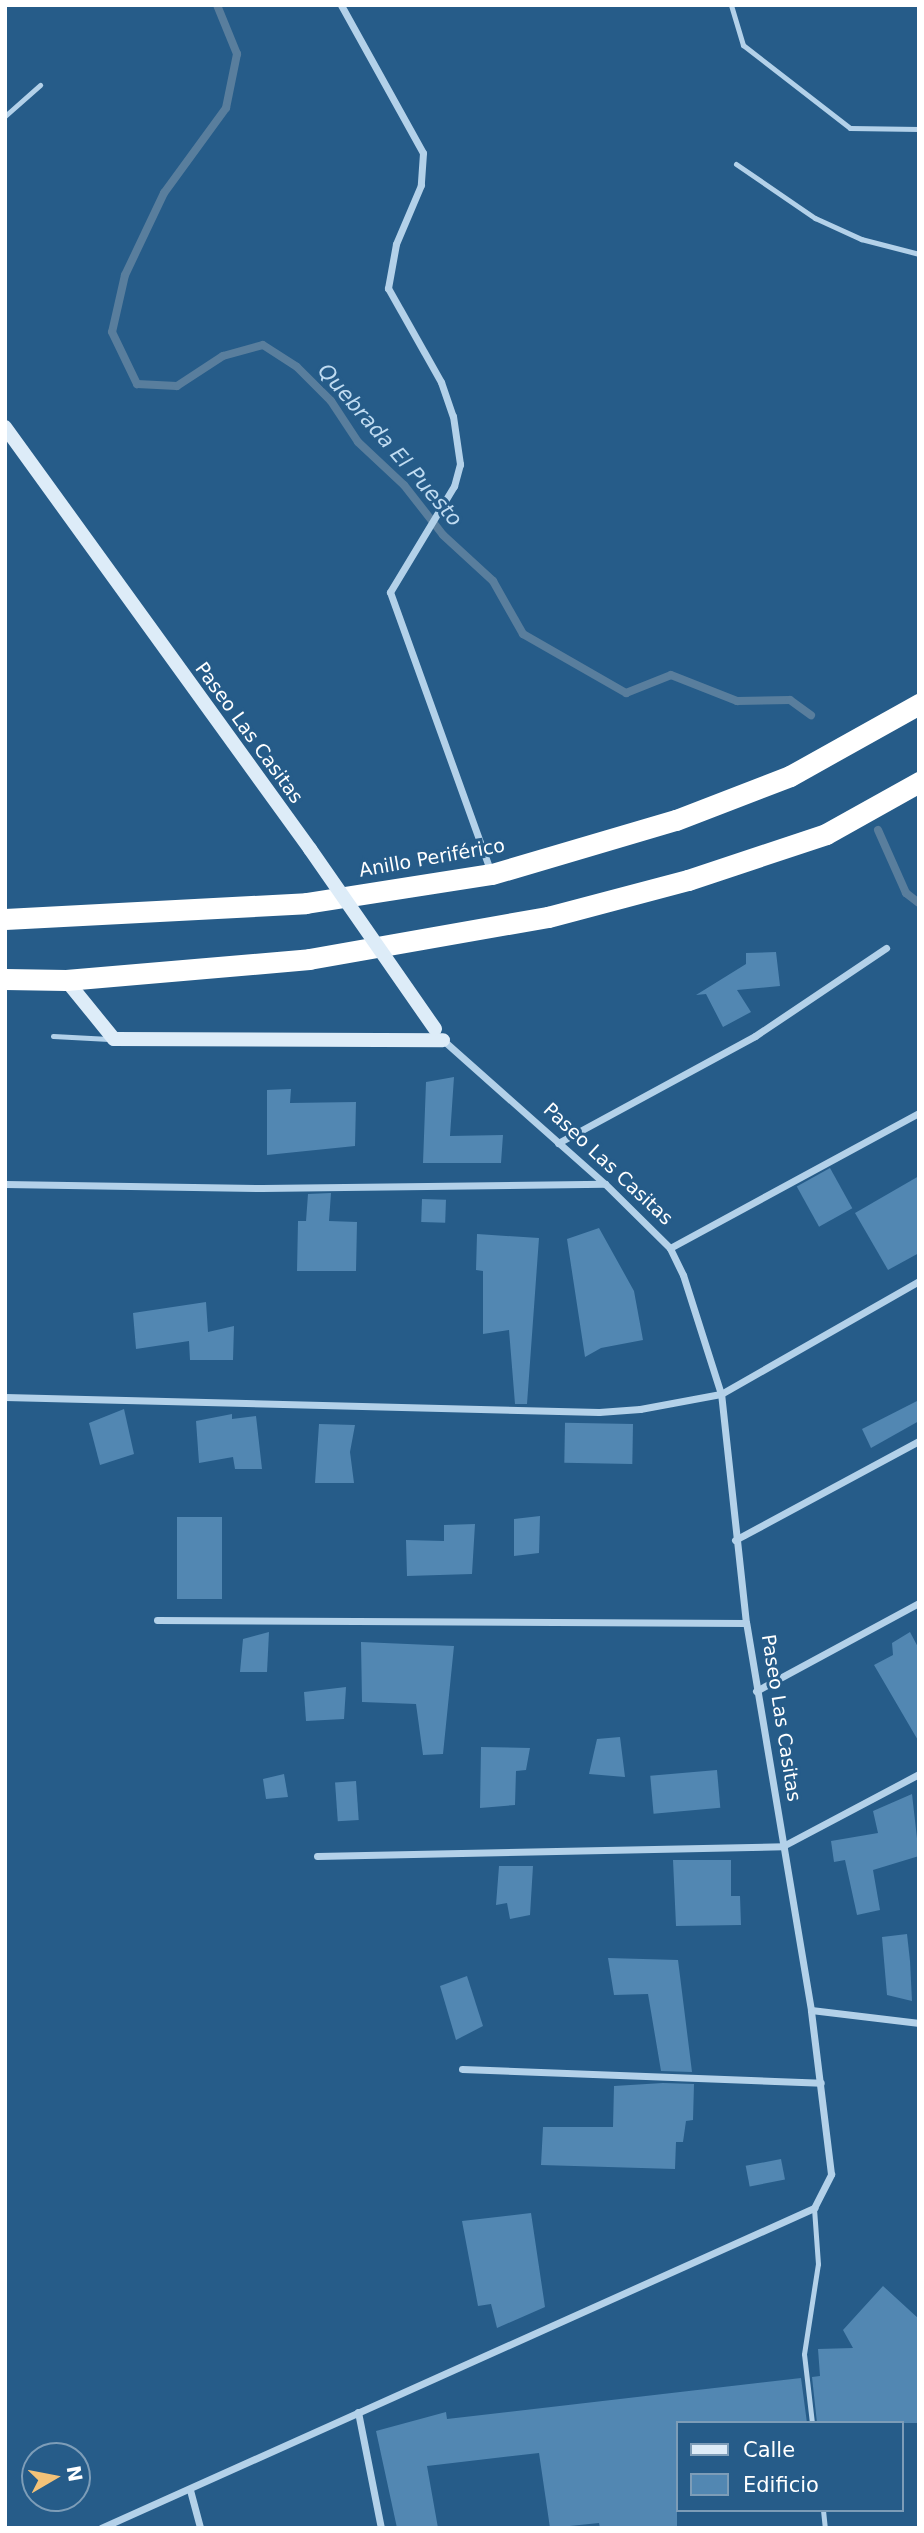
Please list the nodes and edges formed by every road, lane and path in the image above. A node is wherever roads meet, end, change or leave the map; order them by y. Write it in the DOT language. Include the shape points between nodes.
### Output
graph roads {
  1 [pos="341,5"];
  2 [pos="732,5"];
  3 [pos="40,85"];
  4 [pos="5,116"];
  5 [pos="919,129"];
  6 [pos="736,164"];
  7 [pos="919,254"];
  8 [pos="6,428"];
  9 [pos="919,704"];
  10 [pos="919,782"];
  11 [pos="492,874"];
  12 [pos="5,919"];
  13 [pos="886,948"];
  14 [pos="5,979"];
  15 [pos="66,979"];
  16 [pos="439,1034"];
  17 [pos="53,1036"];
  18 [pos="114,1039"];
  19 [pos="919,1113"];
  20 [pos="558,1143"];
  21 [pos="5,1184"];
  22 [pos="605,1184"];
  23 [pos="670,1248"];
  24 [pos="919,1281"];
  25 [pos="721,1394"];
  26 [pos="5,1397"];
  27 [pos="919,1441"];
  28 [pos="735,1540"];
  29 [pos="919,1603"];
  30 [pos="157,1620"];
  31 [pos="746,1623"];
  32 [pos="756,1690"];
  33 [pos="919,1774"];
  34 [pos="783,1846"];
  35 [pos="317,1856"];
  36 [pos="811,2010"];
  37 [pos="919,2023"];
  38 [pos="462,2069"];
  39 [pos="821,2083"];
  40 [pos="814,2208"];
  41 [pos="358,2413"];
  42 [pos="812,2421"];
  43 [pos="190,2490"];
  44 [pos="101,2528"];
  45 [pos="200,2528"];
  46 [pos="381,2528"];
  1 -- 11 [label="street" via="423,153 421,185 394,252 388,288 440,382 453,416 460,464 454,486 390,592"];
  2 -- 5 [label="lane" via="743,45 850,128"];
  3 -- 4 [label="lane"];
  6 -- 7 [label="lane" via="816,218 861,239"];
  8 -- 16 [label="street, Paseo Las Casitas, bridge"];
  9 -- 11 [label="highway, Anillo Periférico" via="790,776 676,820"];
  10 -- 15 [label="highway" via="827,834 688,880 548,917 309,959"];
  11 -- 12 [label="highway, Anillo Periférico" via="306,903"];
  13 -- 20 [label="street" via="755,1036"];
  14 -- 15 [label="highway"];
  15 -- 18 [label="street"];
  16 -- 18 [label="street"];
  16 -- 20 [label="street, Paseo Las Casitas"];
  17 -- 18 [label="lane"];
  19 -- 23 [label="street"];
  20 -- 22 [label="street, Paseo Las Casitas"];
  21 -- 22 [label="street" via="262,1188"];
  22 -- 23 [label="street, Paseo Las Casitas"];
  23 -- 25 [label="street, Paseo Las Casitas"];
  24 -- 25 [label="street"];
  25 -- 26 [label="street" via="598,1412"];
  25 -- 28 [label="street, Paseo Las Casitas"];
  27 -- 28 [label="street"];
  28 -- 31 [label="street, Paseo Las Casitas"];
  29 -- 32 [label="street"];
  30 -- 31 [label="street"];
  31 -- 32 [label="street, Paseo Las Casitas"];
  32 -- 34 [label="street, Paseo Las Casitas"];
  33 -- 34 [label="street"];
  34 -- 35 [label="street"];
  34 -- 36 [label="street, Paseo Las Casitas"];
  36 -- 37 [label="street"];
  36 -- 39 [label="street, Paseo Las Casitas"];
  38 -- 39 [label="street"];
  39 -- 40 [label="street, Paseo Las Casitas" via="831,2174"];
  40 -- 41 [label="street"];
  40 -- 42 [label="lane" via="818,2264 804,2354"];
  41 -- 43 [label="street"];
  41 -- 46 [label="street"];
  43 -- 44 [label="street"];
  43 -- 45 [label="street"];
}
